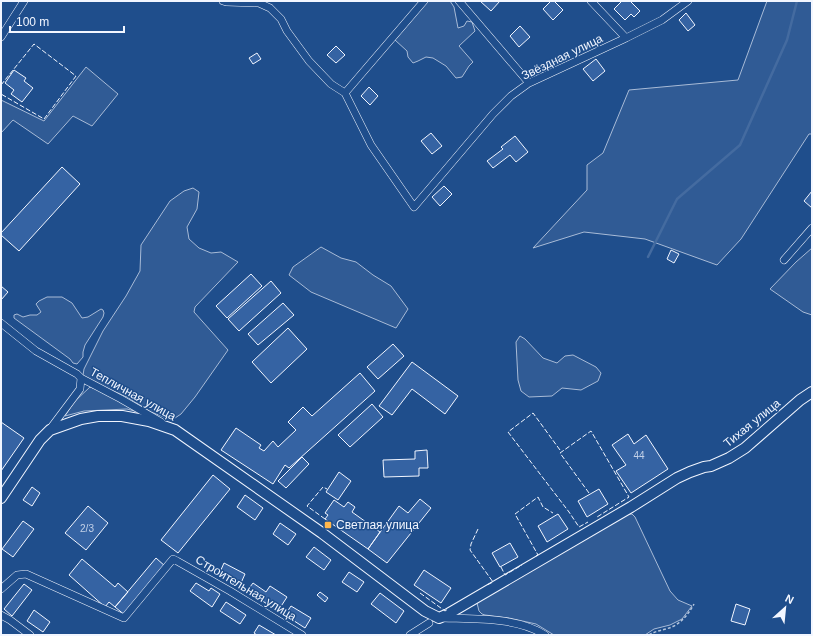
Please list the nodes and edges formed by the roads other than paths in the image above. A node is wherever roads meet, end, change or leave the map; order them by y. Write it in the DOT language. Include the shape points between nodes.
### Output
graph roads {
  1 [pos="24,1"];
  2 [pos="223,1"];
  3 [pos="424,1"];
  4 [pos="459,1"];
  5 [pos="591,1"];
  6 [pos="688,1"];
  7 [pos="1,37"];
  8 [pos="626,38"];
  9 [pos="530,83"];
  10 [pos="345,93"];
  11 [pos="812,228"];
  12 [pos="784,260"];
  13 [pos="1,323"];
  14 [pos="81,378"];
  15 [pos="812,392"];
  16 [pos="50,430"];
  17 [pos="175,430"];
  18 [pos="1,498"];
  19 [pos="1,589"];
  20 [pos="1,615"];
  21 [pos="438,618"];
  22 [pos="429,624"];
  23 [pos="30,635"];
  24 [pos="302,635"];
  25 [pos="410,635"];
  26 [pos="545,635"];
  1 -- 7 [label="street"];
  2 -- 10 [label="street" via="259,3 270,8 281,19 309,61 331,84"];
  3 -- 10 [label="street"];
  4 -- 9 [label="street"];
  5 -- 8 [label="street"];
  6 -- 8 [label="street, Звёздная улица" via="662,20"];
  8 -- 9 [label="street, Звёздная улица"];
  9 -- 10 [label="street, Звёздная улица" via="511,96 493,114 414,206 371,145"];
  11 -- 12 [label="street"];
  13 -- 14 [label="street, Тепличная улица" via="36,351"];
  14 -- 16 [label="street, Тепличная улица" via="80,388"];
  14 -- 17 [label="street, Тепличная улица"];
  15 -- 21 [label="street, Тихая улица" via="730,458 677,478"];
  16 -- 17 [label="street" via="98,416 122,416 149,421"];
  16 -- 18 [label="street" via="40,440"];
  17 -- 21 [label="street"];
  19 -- 24 [label="street, Строительная улица" via="17,575 26,574 124,618 173,559"];
  20 -- 23 [label="street"];
  21 -- 26 [label="street" via="516,624"];
  22 -- 25 [label="street"];
}
